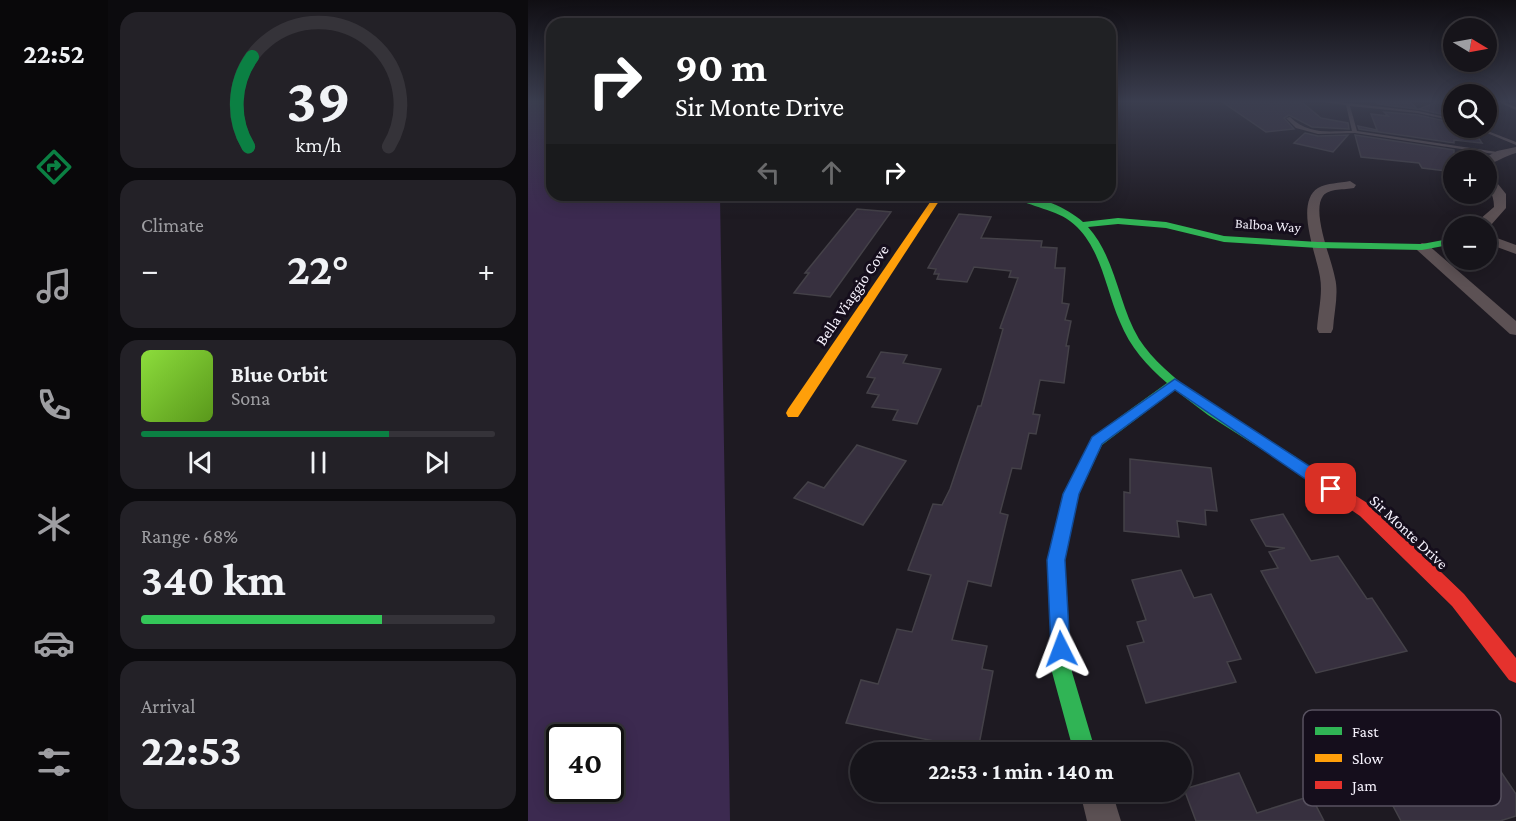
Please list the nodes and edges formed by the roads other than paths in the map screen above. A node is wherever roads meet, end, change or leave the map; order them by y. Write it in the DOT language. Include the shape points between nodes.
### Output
graph roads {
  1 [pos="1406,139"];
  2 [pos="1516,150"];
  3 [pos="1501,153"];
  4 [pos="1497,155"];
  5 [pos="1350,185"];
  6 [pos="1497,190"];
  7 [pos="935,201"];
  8 [pos="1031,201"];
  9 [pos="1492,216"];
  10 [pos="1081,225"];
  11 [pos="1443,244"];
  12 [pos="1497,244"];
  13 [pos="1318,245"];
  14 [pos="1422,247"];
  15 [pos="1516,250"];
  16 [pos="1325,329"];
  17 [pos="1516,330"];
  18 [pos="1175,384"];
  19 [pos="793,413"];
  20 [pos="1516,674"];
  21 [pos="1082,742"];
  22 [pos="1099,802"];
  23 [pos="1104,821"];
  1 -- 3 [label="lane"];
  2 -- 3 [label="street"];
  3 -- 4 [label="street"];
  5 -- 13 [label="street" via="1324,189 1317,195 1314,205"];
  6 -- 9 [label="street" via="1500,208"];
  7 -- 19 [label="street, Bella Viaggio Cove"];
  8 -- 10 [label="street, Sir Monte Drive"];
  10 -- 13 [label="street, Balboa Way" via="1118,221 1154,224 1224,239"];
  10 -- 18 [label="street, Sir Monte Drive" via="1093,241 1127,330 1146,359"];
  11 -- 14 [label="street, Balboa Way"];
  12 -- 15 [label="street"];
  13 -- 14 [label="street, Balboa Way"];
  13 -- 16 [label="street" via="1328,279"];
  14 -- 17 [label="street"];
  18 -- 20 [label="street, Sir Monte Drive" via="1366,512 1458,600"];
  18 -- 21 [label="street" via="1097,441 1071,494 1056,560 1062,672"];
  22 -- 23 [label="street"];
}
